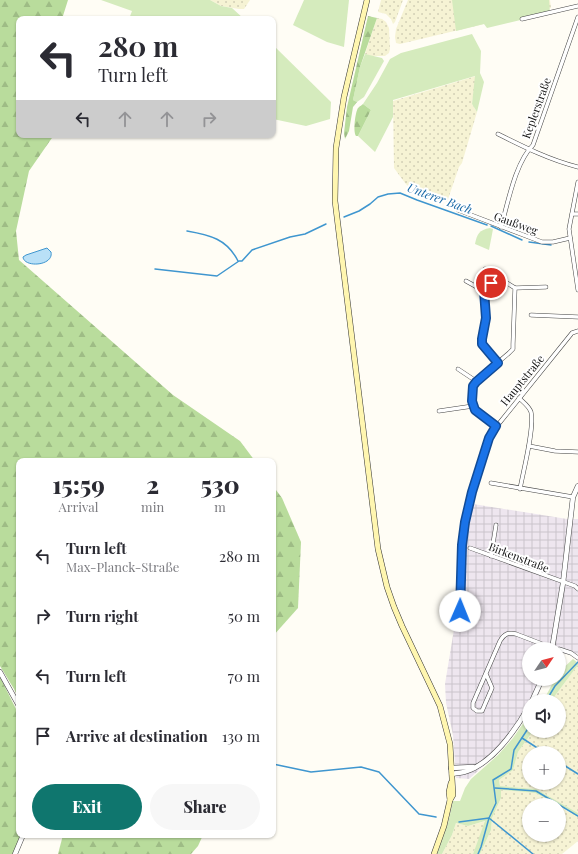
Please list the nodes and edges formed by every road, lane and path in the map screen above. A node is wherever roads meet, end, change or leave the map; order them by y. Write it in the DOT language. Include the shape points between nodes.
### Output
graph roads {
  1 [pos="367,0"];
  2 [pos="578,6"];
  3 [pos="578,17"];
  4 [pos="522,19"];
  5 [pos="498,134"];
  6 [pos="528,150"];
  7 [pos="578,167"];
  8 [pos="578,182"];
  9 [pos="458,210"];
  10 [pos="572,214"];
  11 [pos="578,214"];
  12 [pos="501,227"];
  13 [pos="570,238"];
  14 [pos="572,252"];
  15 [pos="578,252"];
  16 [pos="485,269"];
  17 [pos="499,278"];
  18 [pos="466,281"];
  19 [pos="546,287"];
  20 [pos="515,288"];
  21 [pos="578,290"];
  22 [pos="484,291"];
  23 [pos="531,316"];
  24 [pos="578,317"];
  25 [pos="578,330"];
  26 [pos="498,363"];
  27 [pos="458,369"];
  28 [pos="476,382"];
  29 [pos="519,398"];
  30 [pos="473,406"];
  31 [pos="439,411"];
  32 [pos="496,426"];
  33 [pos="529,446"];
  34 [pos="578,452"];
  35 [pos="491,483"];
  36 [pos="578,486"];
  37 [pos="520,489"];
  38 [pos="573,497"];
  39 [pos="496,525"];
  40 [pos="470,548"];
  41 [pos="491,556"];
  42 [pos="563,583"];
  43 [pos="578,589"];
  44 [pos="460,611"];
  45 [pos="536,642"];
  46 [pos="554,642"];
  47 [pos="566,651"];
  48 [pos="577,657"];
  49 [pos="0,672"];
  50 [pos="486,674"];
  51 [pos="16,701"];
  52 [pos="522,718"];
  53 [pos="451,771"];
  54 [pos="22,838"];
  55 [pos="15,854"];
  56 [pos="434,854"];
  1 -- 53 [label="main road" via="344,97 336,148 337,223 378,549 394,607 440,706 450,744"];
  2 -- 4 [label="street"];
  3 -- 6 [label="street, Keplerstraße" via="533,145"];
  5 -- 6 [label="street"];
  6 -- 7 [label="street"];
  6 -- 12 [label="street, Keplerstraße" via="515,176"];
  8 -- 10 [label="street"];
  9 -- 12 [label="street, Gaußweg"];
  10 -- 11 [label="street"];
  10 -- 13 [label="street"];
  12 -- 13 [label="street, Gaußweg" via="542,242"];
  13 -- 14 [label="street"];
  14 -- 15 [label="street"];
  14 -- 21 [label="street"];
  16 -- 17 [label="street"];
  17 -- 20 [label="street"];
  17 -- 22 [label="street"];
  18 -- 22 [label="street"];
  19 -- 20 [label="street"];
  20 -- 26 [label="street" via="513,349"];
  22 -- 26 [label="street" via="486,318 482,344"];
  23 -- 24 [label="street"];
  25 -- 29 [label="street, Hauptstraße" via="572,333"];
  26 -- 28 [label="street"];
  27 -- 28 [label="street"];
  28 -- 30 [label="street" via="473,386"];
  29 -- 32 [label="street, Hauptstraße"];
  29 -- 33 [label="street" via="530,412"];
  30 -- 31 [label="street"];
  30 -- 32 [label="street"];
  32 -- 44 [label="street, Hauptstraße" via="482,459 465,522"];
  33 -- 34 [label="street"];
  33 -- 37 [label="street"];
  35 -- 37 [label="street"];
  36 -- 38 [label="street"];
  37 -- 38 [label="street"];
  38 -- 42 [label="street"];
  39 -- 41 [label="street"];
  40 -- 41 [label="street, Birkenstraße"];
  41 -- 42 [label="street, Birkenstraße"];
  42 -- 43 [label="street, Birkenstraße"];
  42 -- 46 [label="street"];
  45 -- 50 [label="street" via="516,634 506,634 500,640"];
  47 -- 48 [label="street"];
  49 -- 51 [label="street"];
  50 -- 50 [label="street" via="492,688 482,711 477,711 473,708 474,703"];
  52 -- 53 [label="street" via="488,758 476,766"];
  53 -- 56 [label="main road" via="450,800"];
  54 -- 55 [label="street"];
}
